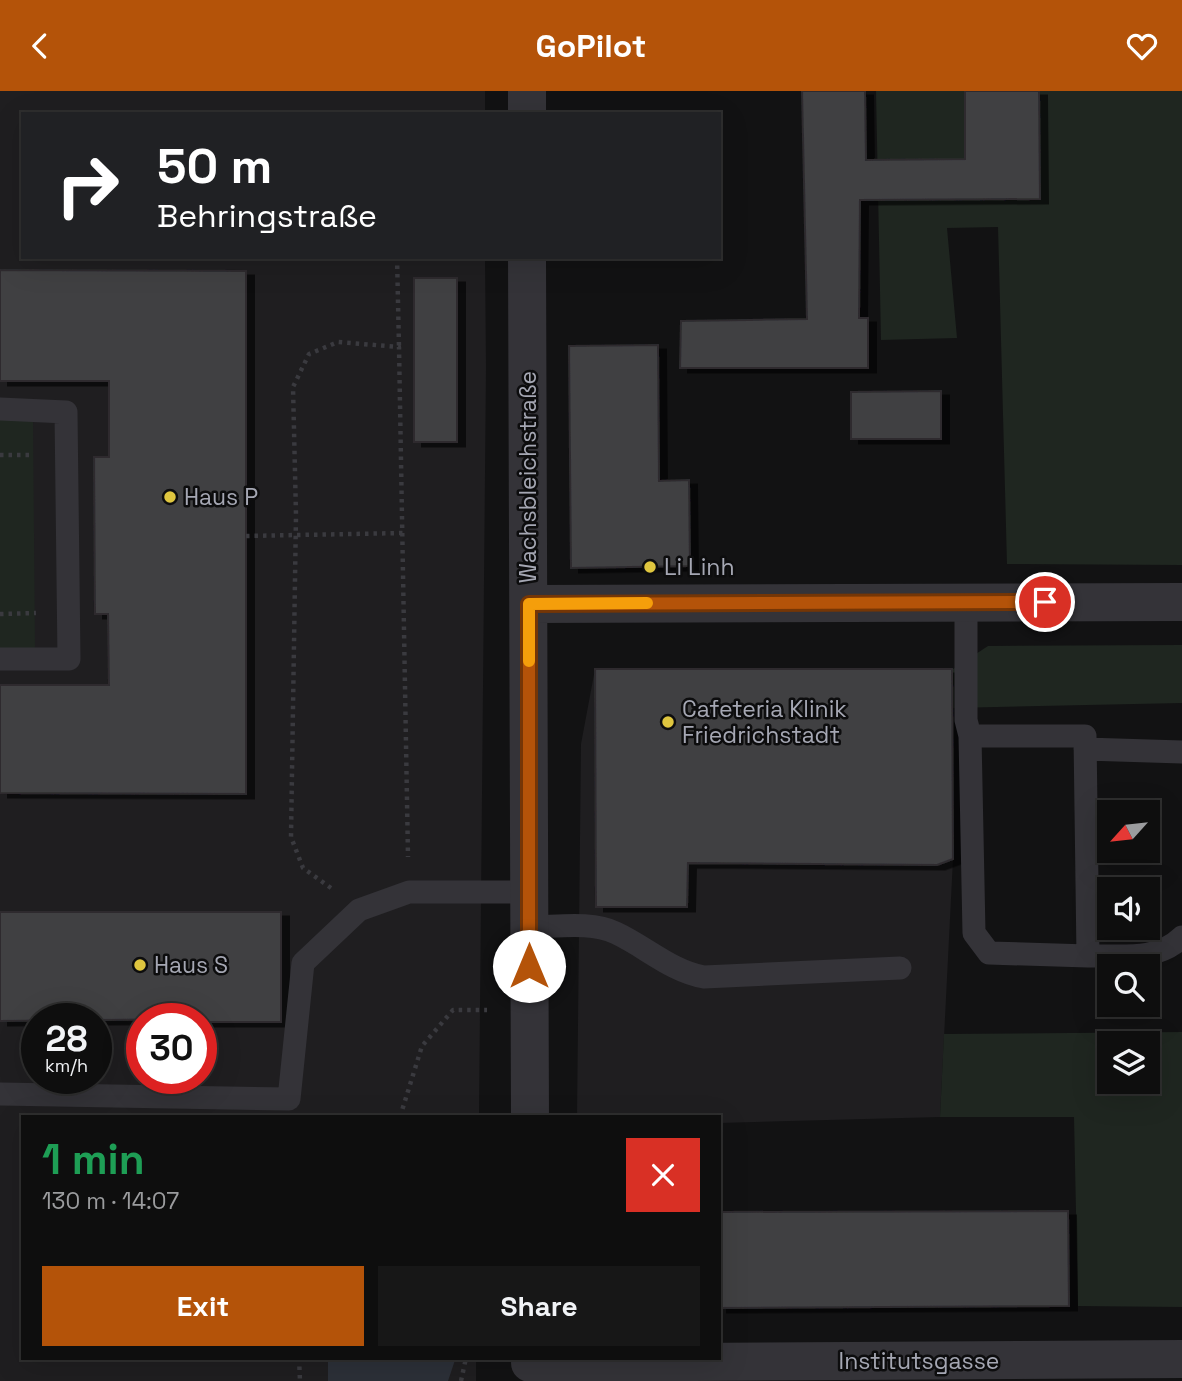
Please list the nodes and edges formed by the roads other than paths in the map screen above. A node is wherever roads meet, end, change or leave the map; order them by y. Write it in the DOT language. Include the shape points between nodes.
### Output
graph roads {
  1 [pos="527,91"];
  2 [pos="527,112"];
  3 [pos="527,259"];
  4 [pos="0,409"];
  5 [pos="1182,602"];
  6 [pos="966,603"];
  7 [pos="529,604"];
  8 [pos="0,659"];
  9 [pos="970,736"];
  10 [pos="1085,749"];
  11 [pos="1182,752"];
  12 [pos="529,910"];
  13 [pos="1182,937"];
  14 [pos="1088,956"];
  15 [pos="900,968"];
  16 [pos="0,1094"];
  17 [pos="530,1115"];
  18 [pos="1182,1359"];
  19 [pos="530,1367"];
  1 -- 2 [label="street"];
  3 -- 7 [label="street, Wachsbleichstraße"];
  4 -- 8 [label="lane" via="66,412 69,659"];
  5 -- 6 [label="street"];
  6 -- 7 [label="street"];
  6 -- 9 [label="lane" via="966,720"];
  7 -- 12 [label="street, Wachsbleichstraße"];
  9 -- 10 [label="lane" via="1085,736"];
  9 -- 14 [label="lane" via="974,933 989,953"];
  10 -- 11 [label="lane"];
  10 -- 14 [label="lane"];
  12 -- 15 [label="lane" via="616,933 685,974 704,977"];
  12 -- 16 [label="lane" via="409,892 359,910 303,963 289,1099"];
  12 -- 17 [label="street, Wachsbleichstraße"];
  13 -- 14 [label="lane" via="1171,948 1150,955"];
  18 -- 19 [label="street, Institutsgasse"];
}
